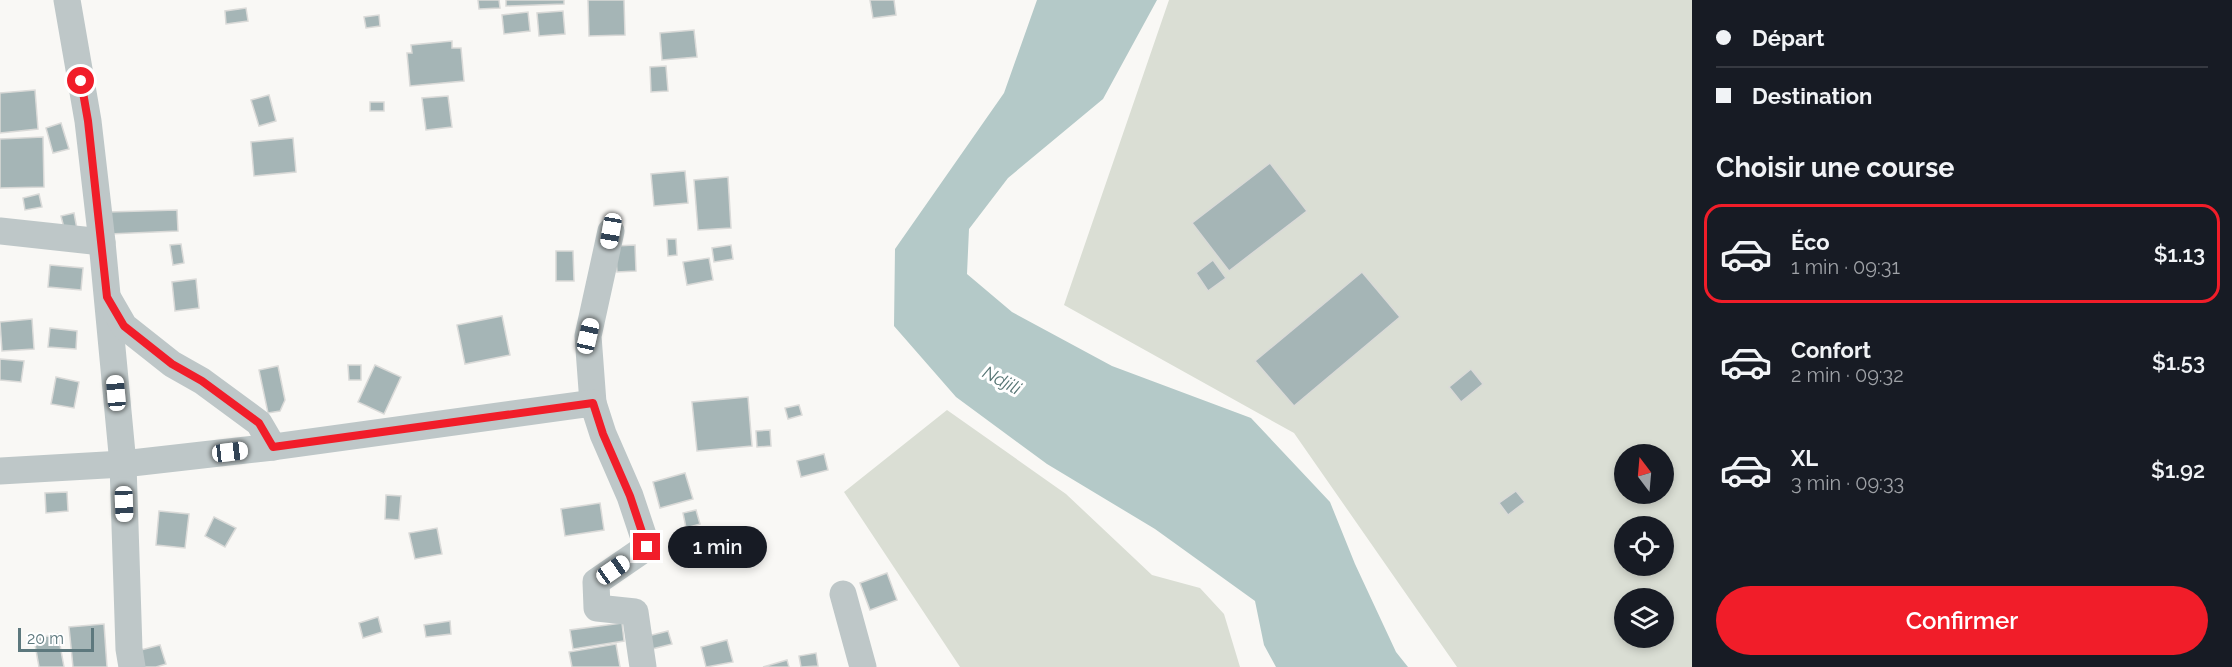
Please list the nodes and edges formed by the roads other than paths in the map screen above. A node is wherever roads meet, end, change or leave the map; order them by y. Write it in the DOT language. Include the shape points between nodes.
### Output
graph roads {
  1 [pos="67,0"];
  2 [pos="0,231"];
  3 [pos="611,231"];
  4 [pos="102,242"];
  5 [pos="107,297"];
  6 [pos="593,403"];
  7 [pos="273,447"];
  8 [pos="123,464"];
  9 [pos="0,471"];
  10 [pos="843,594"];
  11 [pos="132,667"];
  12 [pos="642,667"];
  13 [pos="863,667"];
  1 -- 4 [label="street" via="88,121"];
  2 -- 4 [label="street"];
  3 -- 6 [label="street" via="588,336"];
  4 -- 5 [label="street"];
  5 -- 7 [label="street" via="124,326 259,423"];
  5 -- 8 [label="street"];
  6 -- 7 [label="street"];
  6 -- 12 [label="street" via="647,547 596,582 597,608 635,612"];
  7 -- 8 [label="street"];
  8 -- 9 [label="street"];
  8 -- 11 [label="street"];
  10 -- 13 [label="street"];
}
